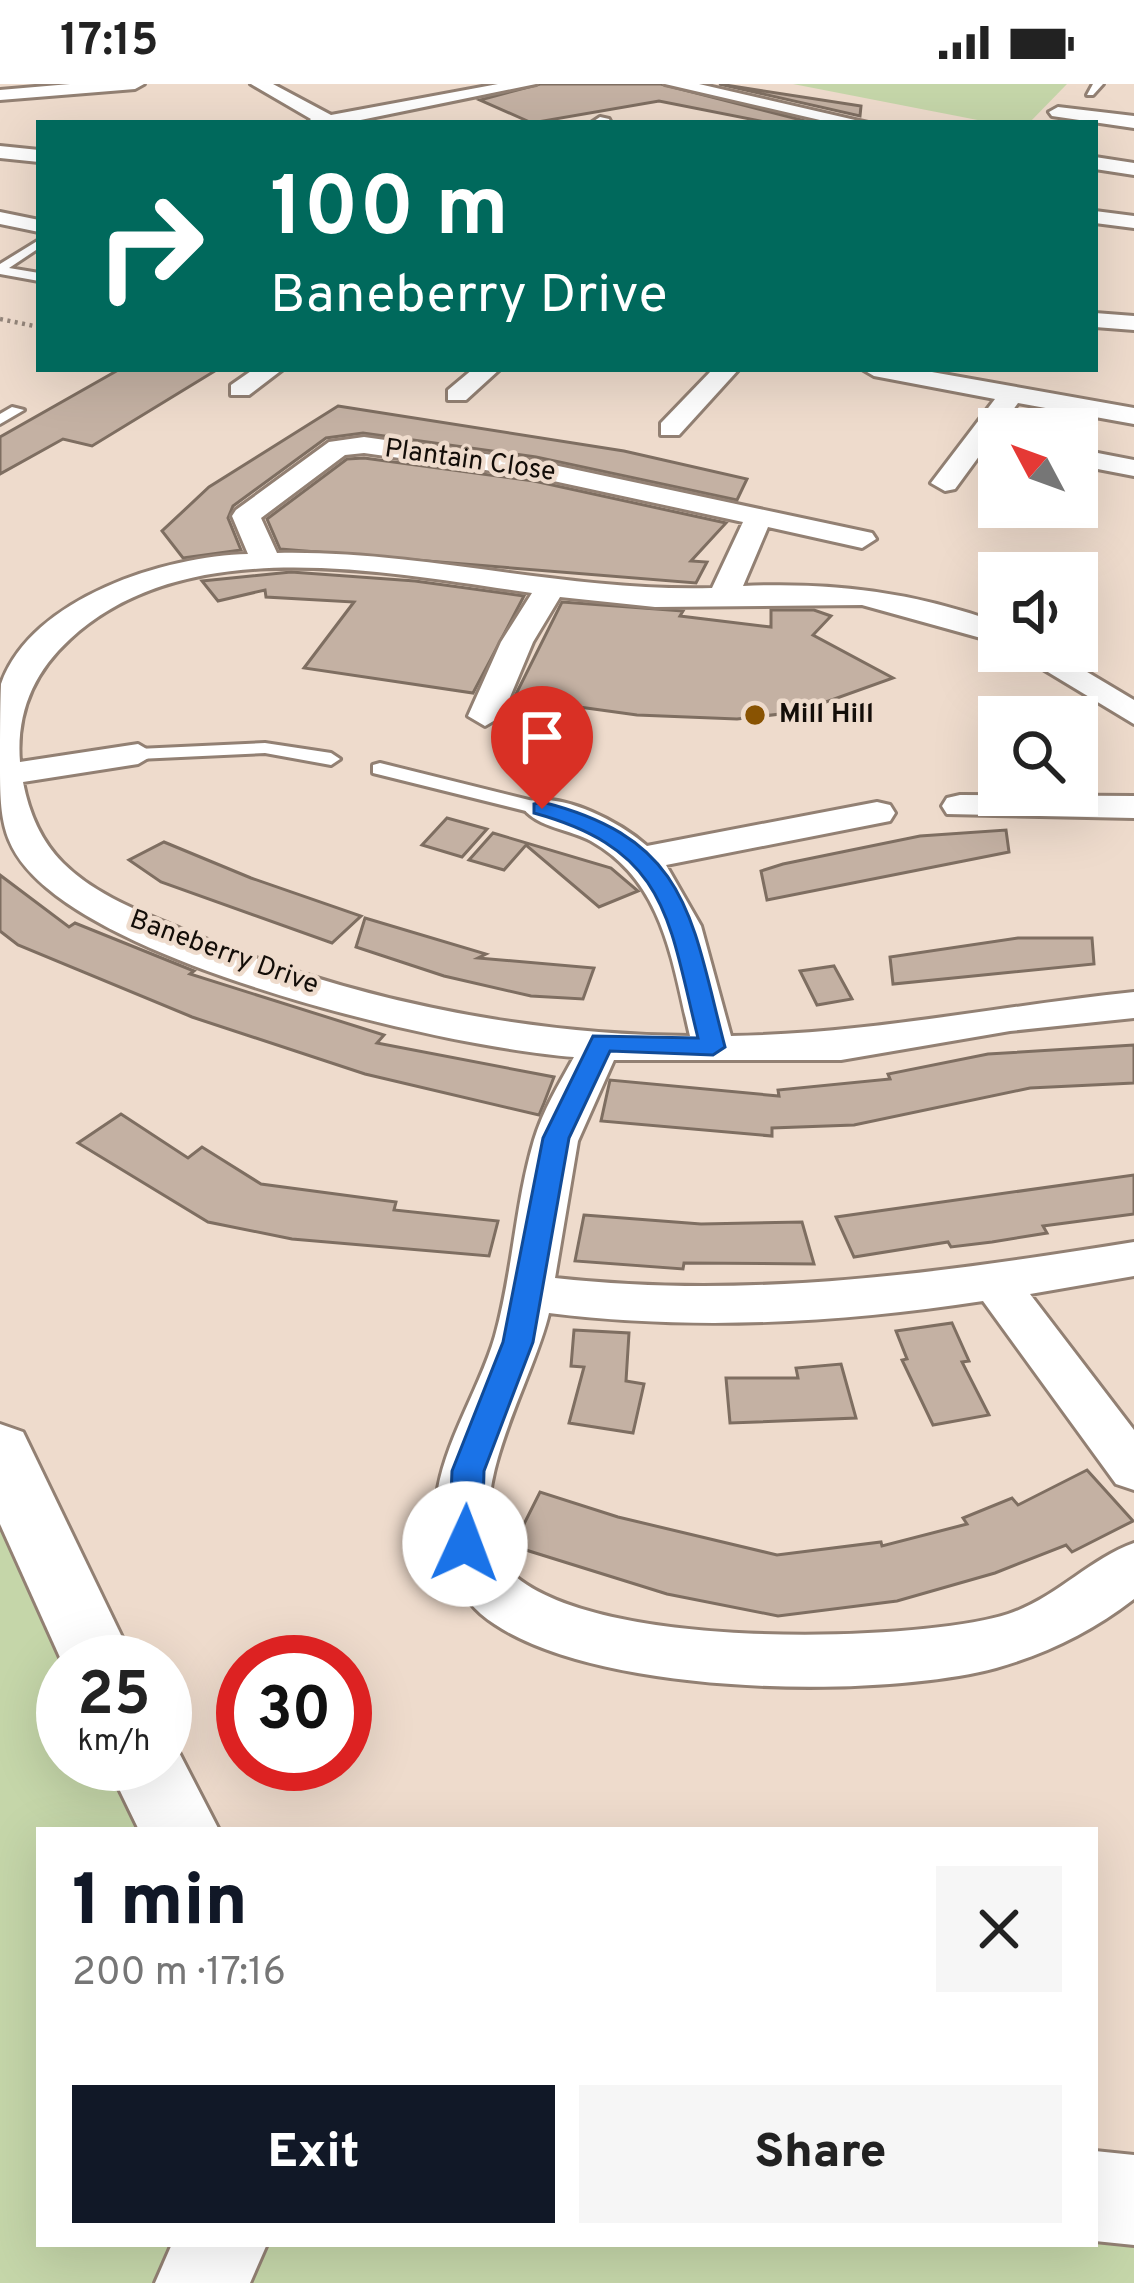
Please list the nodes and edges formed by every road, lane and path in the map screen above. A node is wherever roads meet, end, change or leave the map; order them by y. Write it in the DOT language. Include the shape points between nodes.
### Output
graph roads {
  1 [pos="135,84"];
  2 [pos="260,84"];
  3 [pos="527,84"];
  4 [pos="674,84"];
  5 [pos="0,95"];
  6 [pos="1058,112"];
  7 [pos="319,120"];
  8 [pos="333,120"];
  9 [pos="840,120"];
  10 [pos="1134,122"];
  11 [pos="0,152"];
  12 [pos="36,156"];
  13 [pos="1098,164"];
  14 [pos="1134,169"];
  15 [pos="1098,217"];
  16 [pos="0,218"];
  17 [pos="1134,222"];
  18 [pos="36,225"];
  19 [pos="36,245"];
  20 [pos="0,270"];
  21 [pos="36,276"];
  22 [pos="0,319"];
  23 [pos="1098,320"];
  24 [pos="1134,323"];
  25 [pos="36,326"];
  26 [pos="267,372"];
  27 [pos="484,372"];
  28 [pos="724,372"];
  29 [pos="891,372"];
  30 [pos="240,390"];
  31 [pos="1012,394"];
  32 [pos="457,395"];
  33 [pos="1005,408"];
  34 [pos="17,410"];
  35 [pos="1134,416"];
  36 [pos="0,420"];
  37 [pos="670,429"];
  38 [pos="978,450"];
  39 [pos="1098,462"];
  40 [pos="1134,468"];
  41 [pos="945,483"];
  42 [pos="761,516"];
  43 [pos="862,539"];
  44 [pos="266,562"];
  45 [pos="551,587"];
  46 [pos="724,597"];
  47 [pos="978,626"];
  48 [pos="1064,672"];
  49 [pos="1134,714"];
  50 [pos="485,716"];
  51 [pos="138,754"];
  52 [pos="331,759"];
  53 [pos="380,769"];
  54 [pos="4,776"];
  55 [pos="960,806"];
  56 [pos="1134,807"];
  57 [pos="542,809"];
  58 [pos="877,813"];
  59 [pos="643,858"];
  60 [pos="1134,1005"];
  61 [pos="602,1042"];
  62 [pos="713,1047"];
  63 [pos="1134,1259"];
  64 [pos="995,1282"];
  65 [pos="529,1292"];
  66 [pos="0,1451"];
  67 [pos="1134,1469"];
  68 [pos="1134,1566"];
  69 [pos="85,1635"];
  70 [pos="160,1791"];
  71 [pos="178,1827"];
  72 [pos="1098,2196"];
  73 [pos="1134,2200"];
  74 [pos="220,2247"];
  75 [pos="201,2283"];
  1 -- 5 [label="street"];
  2 -- 7 [label="street"];
  3 -- 8 [label="street"];
  4 -- 9 [label="street"];
  6 -- 10 [label="street"];
  11 -- 12 [label="street"];
  13 -- 14 [label="street"];
  15 -- 17 [label="street"];
  16 -- 18 [label="street"];
  19 -- 20 [label="lane"];
  20 -- 21 [label="lane"];
  22 -- 25 [label="path"];
  23 -- 24 [label="street"];
  26 -- 30 [label="street"];
  27 -- 32 [label="street"];
  28 -- 37 [label="street"];
  29 -- 31 [label="street"];
  31 -- 33 [label="street"];
  31 -- 35 [label="street"];
  34 -- 36 [label="lane"];
  38 -- 41 [label="street"];
  39 -- 40 [label="street"];
  42 -- 43 [label="street, Plantain Close"];
  42 -- 44 [label="street, Plantain Close" via="536,469 364,445 338,448 246,516"];
  42 -- 46 [label="street"];
  44 -- 45 [label="street, Baneberry Drive"];
  44 -- 54 [label="street, Baneberry Drive" via="226,561 122,586 55,629 17,680 1,743"];
  45 -- 46 [label="street, Baneberry Drive"];
  45 -- 50 [label="street"];
  46 -- 47 [label="street, Baneberry Drive" via="859,596"];
  48 -- 49 [label="street"];
  51 -- 52 [label="lane" via="265,748"];
  51 -- 54 [label="street"];
  53 -- 57 [label="lane"];
  54 -- 61 [label="street, Baneberry Drive" via="7,805 35,860 89,901 174,939 344,997 521,1037"];
  55 -- 56 [label="street"];
  57 -- 59 [label="street" via="579,819"];
  58 -- 59 [label="street"];
  59 -- 62 [label="street" via="658,872 686,941"];
  60 -- 62 [label="street, Baneberry Drive" via="846,1046"];
  61 -- 62 [label="street, Baneberry Drive"];
  61 -- 65 [label="street" via="556,1138"];
  63 -- 64 [label="street"];
  64 -- 65 [label="street" via="784,1307 640,1306"];
  64 -- 67 [label="street"];
  65 -- 68 [label="street" via="468,1471 465,1544 482,1581 526,1616 597,1642 729,1656 859,1656 992,1644 1093,1603"];
  66 -- 69 [label="street"];
  70 -- 71 [label="street"];
  72 -- 73 [label="street"];
  74 -- 75 [label="street"];
}
